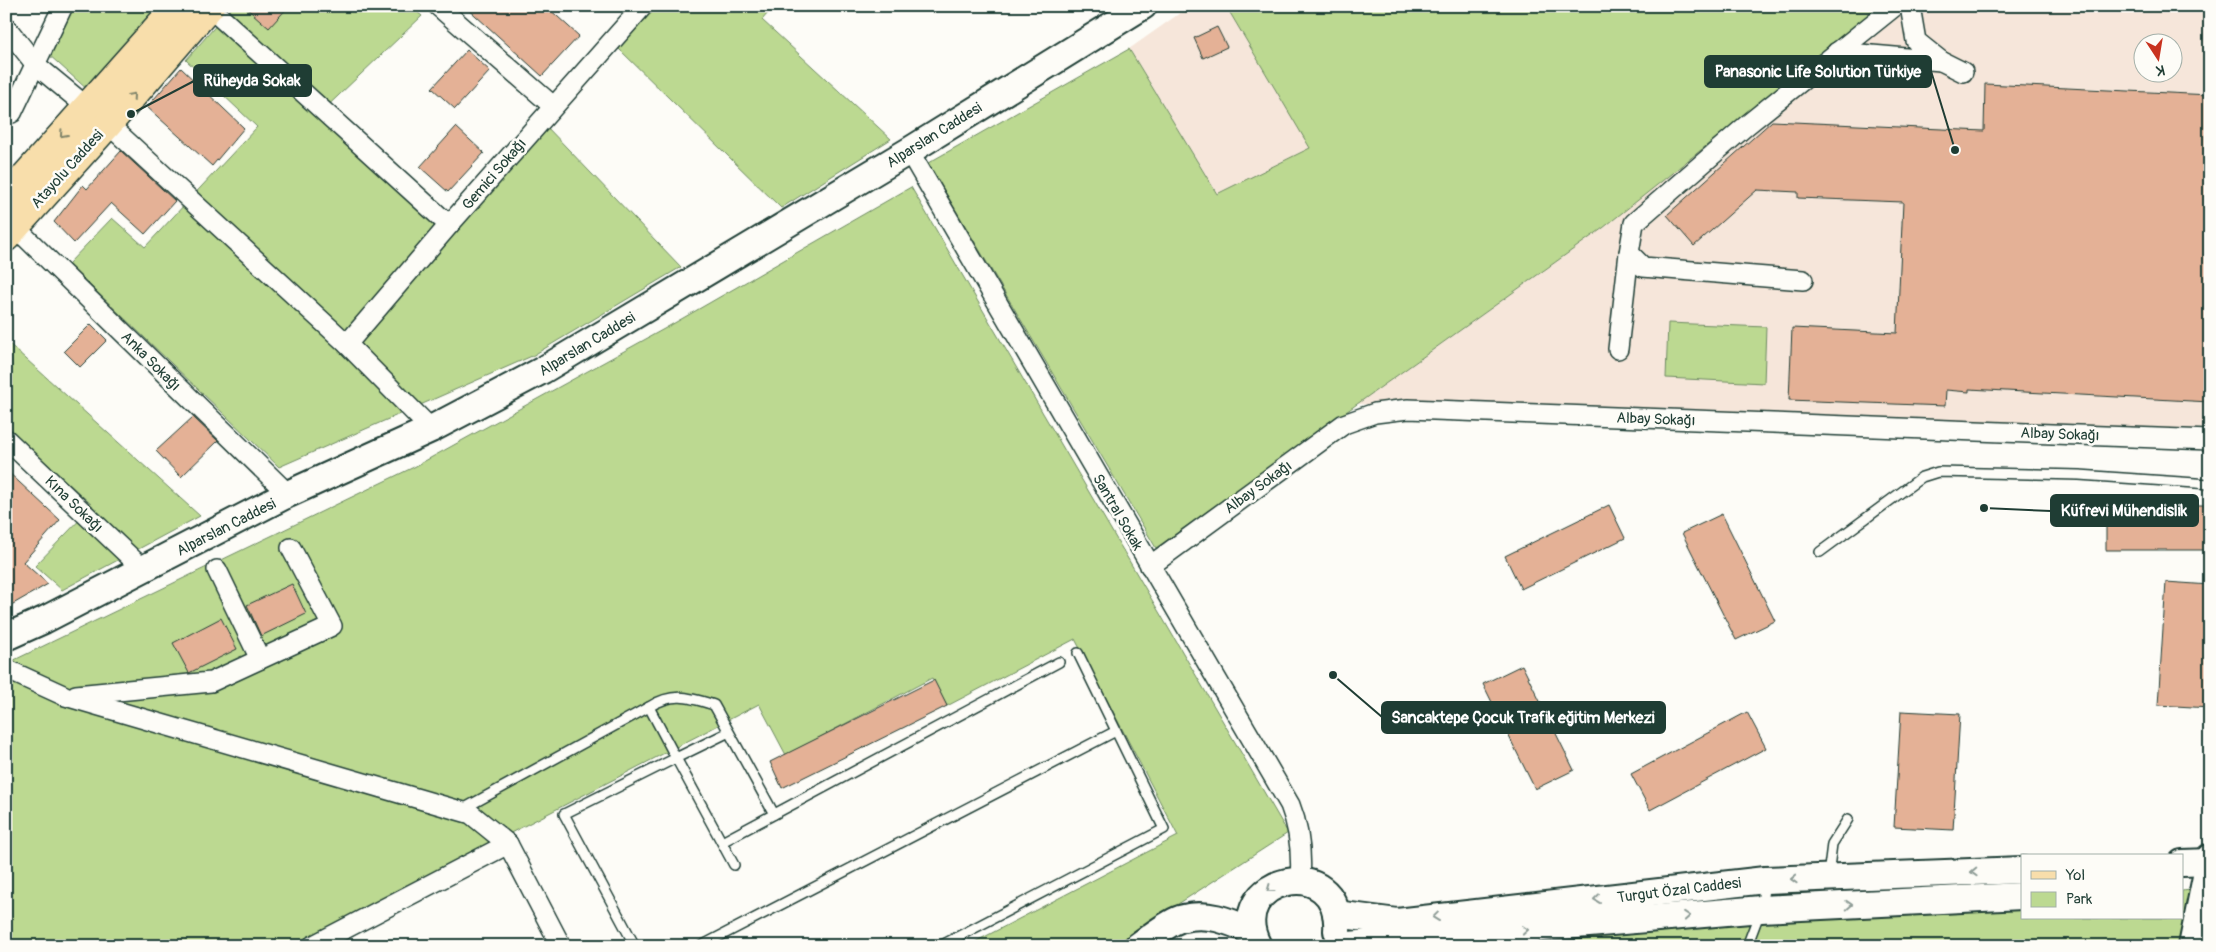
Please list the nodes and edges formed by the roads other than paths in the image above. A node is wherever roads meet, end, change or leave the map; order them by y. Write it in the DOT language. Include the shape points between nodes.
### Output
graph roads {
  1 [pos="63,6"];
  2 [pos="177,6"];
  3 [pos="209,6"];
  4 [pos="438,6"];
  5 [pos="643,6"];
  6 [pos="1895,6"];
  7 [pos="1910,6"];
  8 [pos="1128,10"];
  9 [pos="6,27"];
  10 [pos="1838,52"];
  11 [pos="1941,61"];
  12 [pos="36,65"];
  13 [pos="1963,72"];
  14 [pos="554,106"];
  15 [pos="87,107"];
  16 [pos="12,113"];
  17 [pos="108,124"];
  18 [pos="909,151"];
  19 [pos="6,198"];
  20 [pos="449,225"];
  21 [pos="11,232"];
  22 [pos="1629,253"];
  23 [pos="1803,280"];
  24 [pos="347,344"];
  25 [pos="1618,349"];
  26 [pos="430,429"];
  27 [pos="6,439"];
  28 [pos="2210,440"];
  29 [pos="2210,484"];
  30 [pos="288,494"];
  31 [pos="291,548"];
  32 [pos="1820,552"];
  33 [pos="1150,566"];
  34 [pos="143,569"];
  35 [pos="217,570"];
  36 [pos="8,634"];
  37 [pos="1078,653"];
  38 [pos="260,659"];
  39 [pos="1059,662"];
  40 [pos="6,669"];
  41 [pos="64,696"];
  42 [pos="649,707"];
  43 [pos="1116,731"];
  44 [pos="729,732"];
  45 [pos="676,758"];
  46 [pos="461,811"];
  47 [pos="774,814"];
  48 [pos="1848,819"];
  49 [pos="722,842"];
  50 [pos="508,844"];
  51 [pos="2184,864"];
  52 [pos="734,865"];
  53 [pos="2021,870"];
  54 [pos="2204,874"];
  55 [pos="1828,877"];
  56 [pos="1300,880"];
  57 [pos="1765,880"];
  58 [pos="2021,896"];
  59 [pos="1762,909"];
  60 [pos="1336,914"];
  61 [pos="1254,938"];
  62 [pos="312,946"];
  63 [pos="561,946"];
  64 [pos="635,946"];
  65 [pos="700,946"];
  66 [pos="940,946"];
  67 [pos="1138,946"];
  68 [pos="1331,946"];
  69 [pos="1337,946"];
  70 [pos="1747,946"];
  71 [pos="2192,946"];
  1 -- 12 [label="street"];
  2 -- 15 [label="main road, Atayolu Caddesi"];
  17 -- 3 [label="main road, Atayolu Caddesi, one-way"];
  3 -- 20 [label="street"];
  4 -- 14 [label="street"];
  5 -- 14 [label="street, Gemici Sokağı"];
  6 -- 10 [label="street"];
  7 -- 11 [label="street" via="1916,41"];
  8 -- 18 [label="street, Alparslan Caddesi"];
  9 -- 12 [label="street"];
  10 -- 11 [label="street"];
  10 -- 22 [label="street" via="1746,125 1634,223"];
  11 -- 13 [label="street"];
  12 -- 15 [label="street"];
  12 -- 16 [label="street"];
  14 -- 20 [label="street, Gemici Sokağı"];
  15 -- 17 [label="street, Atayolu Caddesi"];
  15 -- 19 [label="main road, Atayolu Caddesi, one-way"];
  17 -- 21 [label="main road, Atayolu Caddesi"];
  17 -- 24 [label="street"];
  18 -- 26 [label="street, Alparslan Caddesi" via="543,370"];
  18 -- 33 [label="street, Santral Sokak"];
  20 -- 24 [label="street, Gemici Sokağı"];
  21 -- 30 [label="street, Anka Sokağı"];
  22 -- 23 [label="street" via="1642,267"];
  22 -- 25 [label="street"];
  24 -- 26 [label="street"];
  26 -- 30 [label="street, Alparslan Caddesi"];
  27 -- 34 [label="street, Kına Sokağı"];
  28 -- 33 [label="street, Albay Sokağı" via="1408,409 1375,413 1344,424"];
  29 -- 32 [label="lane" via="2079,474 1938,472 1922,477"];
  30 -- 34 [label="street, Alparslan Caddesi"];
  31 -- 38 [label="street" via="332,626"];
  33 -- 56 [label="street, Santral Sokak" via="1290,805 1300,841"];
  34 -- 36 [label="street, Alparslan Caddesi" via="44,620"];
  35 -- 38 [label="street"];
  37 -- 43 [label="lane"];
  38 -- 41 [label="street" via="212,682"];
  39 -- 47 [label="lane"];
  40 -- 41 [label="street"];
  41 -- 46 [label="street"];
  42 -- 44 [label="lane" via="663,699 690,697 714,705"];
  42 -- 45 [label="lane"];
  42 -- 46 [label="lane"];
  43 -- 65 [label="lane"];
  43 -- 66 [label="lane" via="1164,829"];
  44 -- 45 [label="lane"];
  44 -- 47 [label="lane"];
  45 -- 49 [label="lane"];
  45 -- 64 [label="lane" via="564,814"];
  46 -- 50 [label="street" via="471,814"];
  47 -- 49 [label="lane"];
  48 -- 55 [label="lane" via="1832,844"];
  49 -- 52 [label="lane"];
  50 -- 62 [label="street"];
  50 -- 63 [label="street"];
  51 -- 54 [label="street"];
  53 -- 55 [label="street, Turgut Özal Caddesi, one-way"];
  54 -- 71 [label="street"];
  55 -- 57 [label="street, Turgut Özal Caddesi, one-way"];
  56 -- 60 [label="street" via="1327,894"];
  56 -- 61 [label="street, one-way" via="1276,884 1265,891 1252,916"];
  57 -- 59 [label="lane"];
  57 -- 60 [label="street, Turgut Özal Caddesi, one-way" via="1396,922"];
  59 -- 58 [label="street, Turgut Özal Caddesi, one-way"];
  69 -- 59 [label="street, Turgut Özal Caddesi, one-way"];
  59 -- 70 [label="lane"];
  60 -- 68 [label="street" via="1337,934"];
  61 -- 67 [label="street" via="1224,919 1194,917 1179,919"];
}
